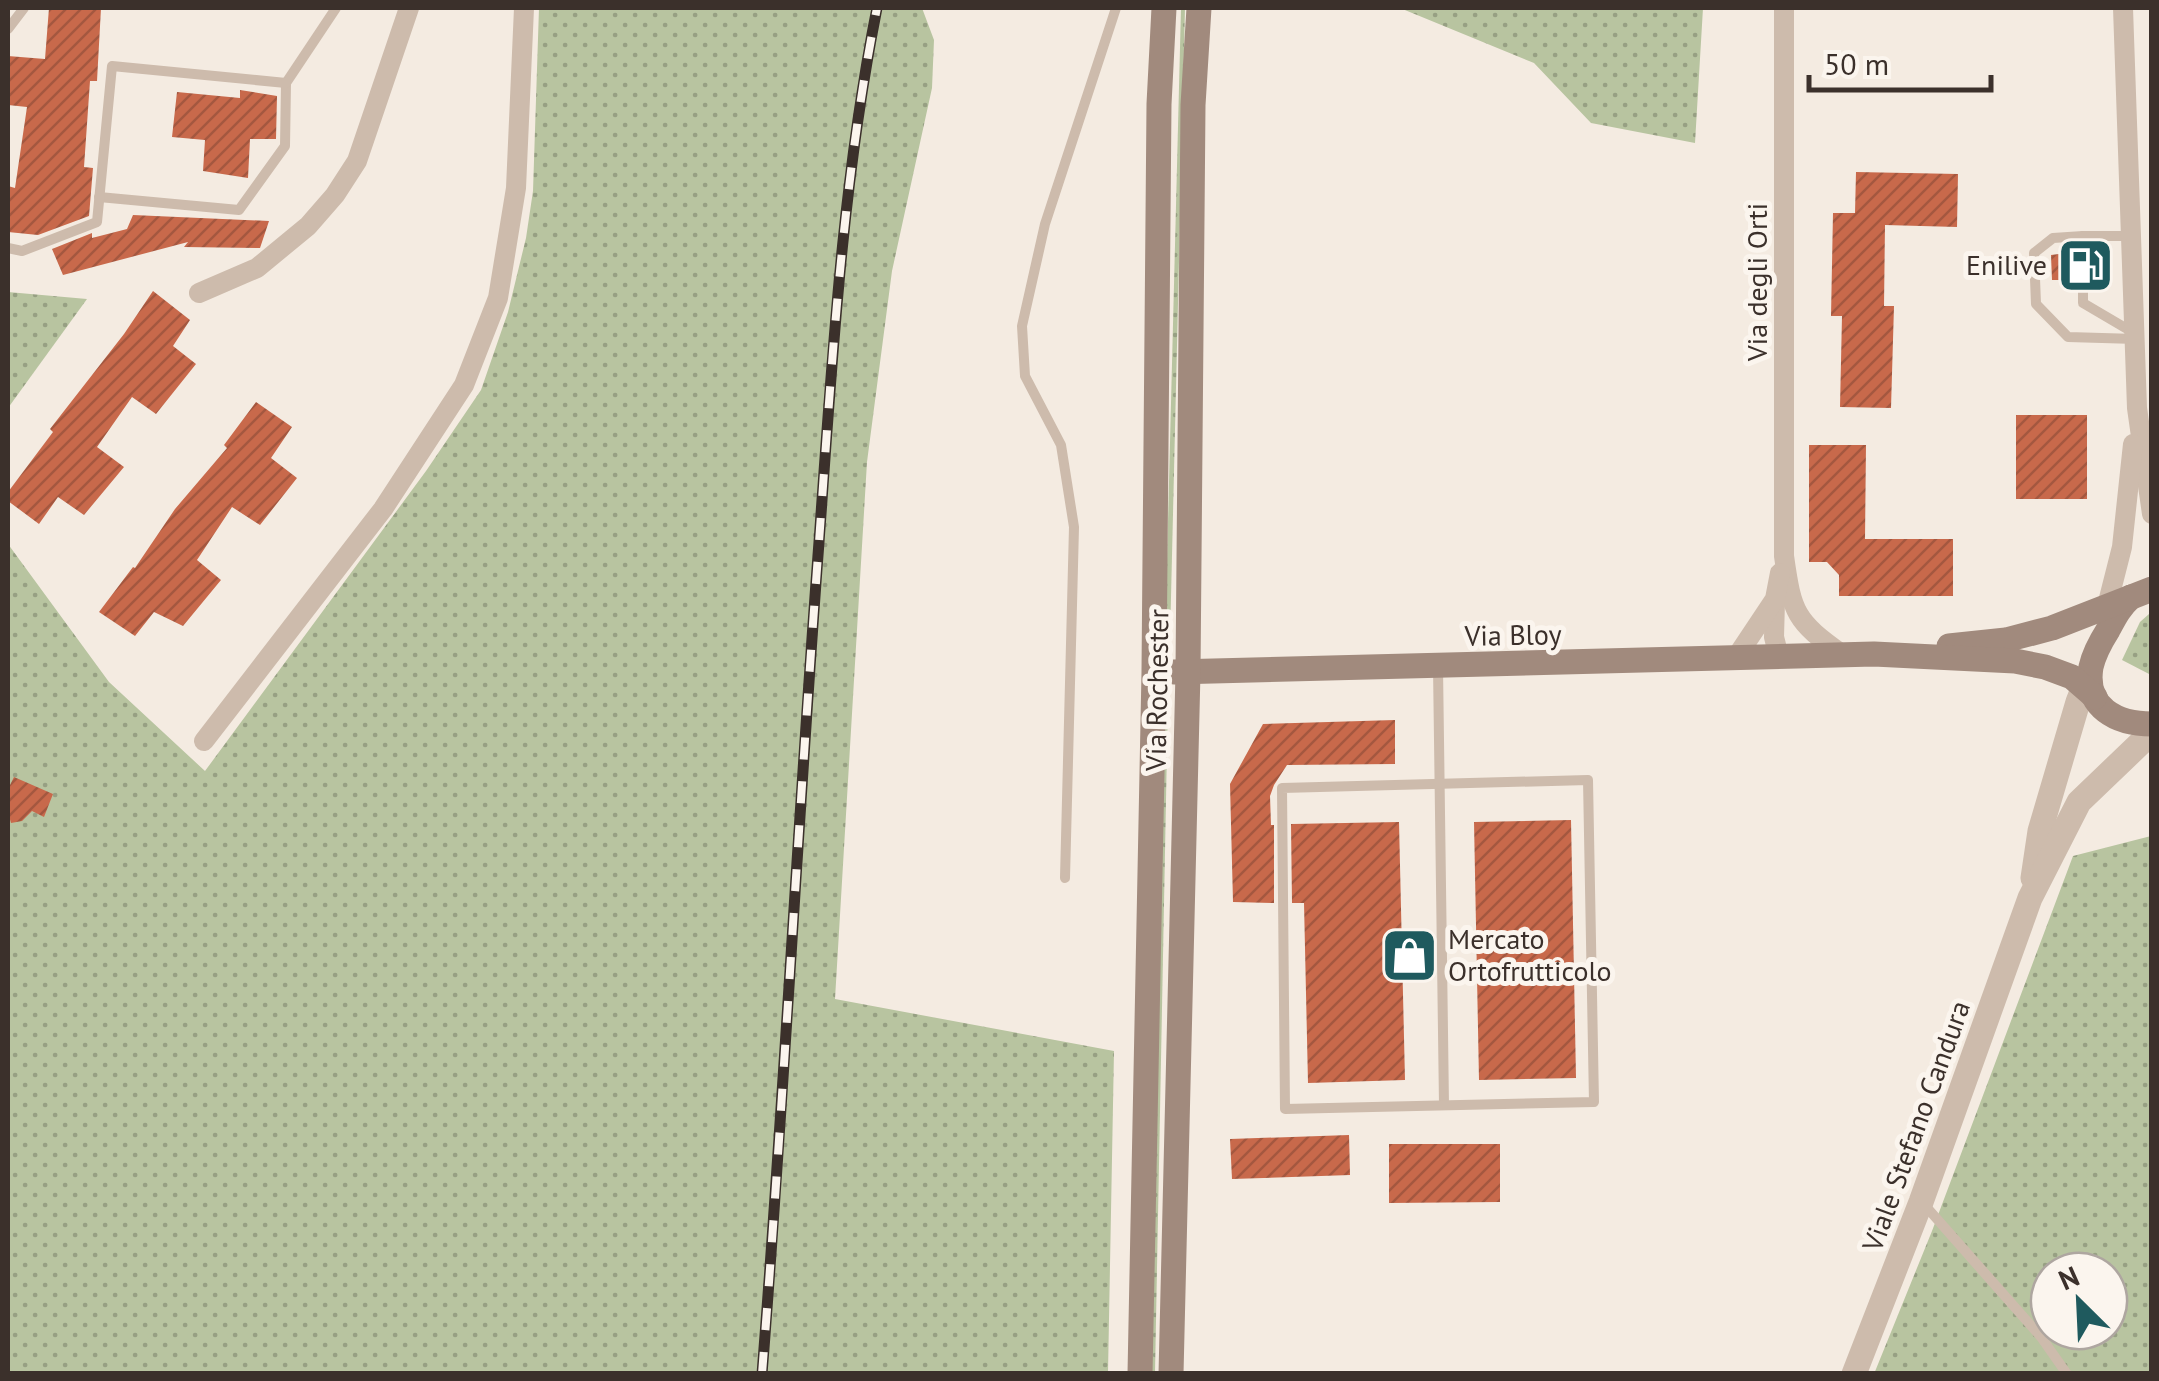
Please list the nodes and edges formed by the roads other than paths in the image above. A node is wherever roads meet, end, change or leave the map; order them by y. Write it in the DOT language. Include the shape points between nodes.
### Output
graph roads {
  1 [pos="24,8"];
  2 [pos="336,8"];
  3 [pos="409,8"];
  4 [pos="524,8"];
  5 [pos="1116,8"];
  6 [pos="1164,8"];
  7 [pos="1199,8"];
  8 [pos="1784,8"];
  9 [pos="2123,8"];
  10 [pos="8,29"];
  11 [pos="286,82"];
  12 [pos="99,197"];
  13 [pos="2083,236"];
  14 [pos="2131,236"];
  15 [pos="8,248"];
  16 [pos="199,293"];
  17 [pos="2136,336"];
  18 [pos="2137,408"];
  19 [pos="2152,514"];
  20 [pos="2143,592"];
  21 [pos="1782,600"];
  22 [pos="2107,606"];
  23 [pos="1843,654"];
  24 [pos="1874,654"];
  25 [pos="1780,658"];
  26 [pos="1735,659"];
  27 [pos="1438,667"];
  28 [pos="1154,672"];
  29 [pos="1188,672"];
  30 [pos="2092,675"];
  31 [pos="2150,725"];
  32 [pos="204,741"];
  33 [pos="1439,786"];
  34 [pos="1065,878"];
  35 [pos="2030,898"];
  36 [pos="1444,1105"];
  37 [pos="1921,1202"];
  38 [pos="1140,1374"];
  39 [pos="1171,1374"];
  40 [pos="1854,1374"];
  41 [pos="2067,1374"];
  1 -- 10 [label="lane"];
  2 -- 11 [label="lane"];
  3 -- 16 [label="street" via="357,161 335,195 257,268"];
  4 -- 32 [label="street" via="516,188 498,298 464,385 383,509"];
  5 -- 34 [label="lane" via="1045,224 1022,326 1026,376 1061,445 1074,526"];
  6 -- 28 [label="main road, Via Rochester"];
  7 -- 29 [label="main road, Via Rochester"];
  8 -- 21 [label="street, Via degli Orti"];
  9 -- 14 [label="street"];
  11 -- 12 [label="lane" via="284,146 240,210"];
  11 -- 12 [label="lane" via="112,66"];
  12 -- 15 [label="lane" via="97,222 22,251"];
  13 -- 14 [label="lane"];
  13 -- 17 [label="lane" via="2084,304"];
  13 -- 17 [label="lane" via="2053,238 2034,253 2036,304 2068,337"];
  14 -- 17 [label="street"];
  17 -- 18 [label="street"];
  18 -- 19 [label="street"];
  18 -- 22 [label="street" via="2122,547"];
  20 -- 22 [label="main road"];
  20 -- 30 [label="main road" via="2120,606"];
  21 -- 23 [label="street"];
  21 -- 25 [label="street, Via degli Orti" via="1774,637"];
  21 -- 26 [label="street"];
  22 -- 24 [label="main road" via="2006,640"];
  22 -- 30 [label="street"];
  23 -- 24 [label="main road, Via Bloy"];
  23 -- 25 [label="main road, Via Bloy"];
  24 -- 30 [label="main road" via="2015,661 2072,677"];
  25 -- 26 [label="main road, Via Bloy"];
  26 -- 27 [label="main road, Via Bloy"];
  27 -- 29 [label="main road, Via Bloy"];
  27 -- 33 [label="lane"];
  28 -- 29 [label="main road, Via Bloy"];
  28 -- 38 [label="main road, Via Rochester"];
  29 -- 39 [label="main road, Via Rochester"];
  30 -- 31 [label="main road" via="2104,710 2129,724"];
  30 -- 35 [label="street" via="2040,832"];
  31 -- 35 [label="street" via="2079,802"];
  33 -- 36 [label="lane"];
  33 -- 36 [label="lane" via="1588,780 1594,1102"];
  33 -- 36 [label="lane" via="1282,788 1285,1109"];
  35 -- 37 [label="street, Viale Stefano Candura"];
  37 -- 40 [label="street, Viale Stefano Candura"];
  37 -- 41 [label="lane"];
}
